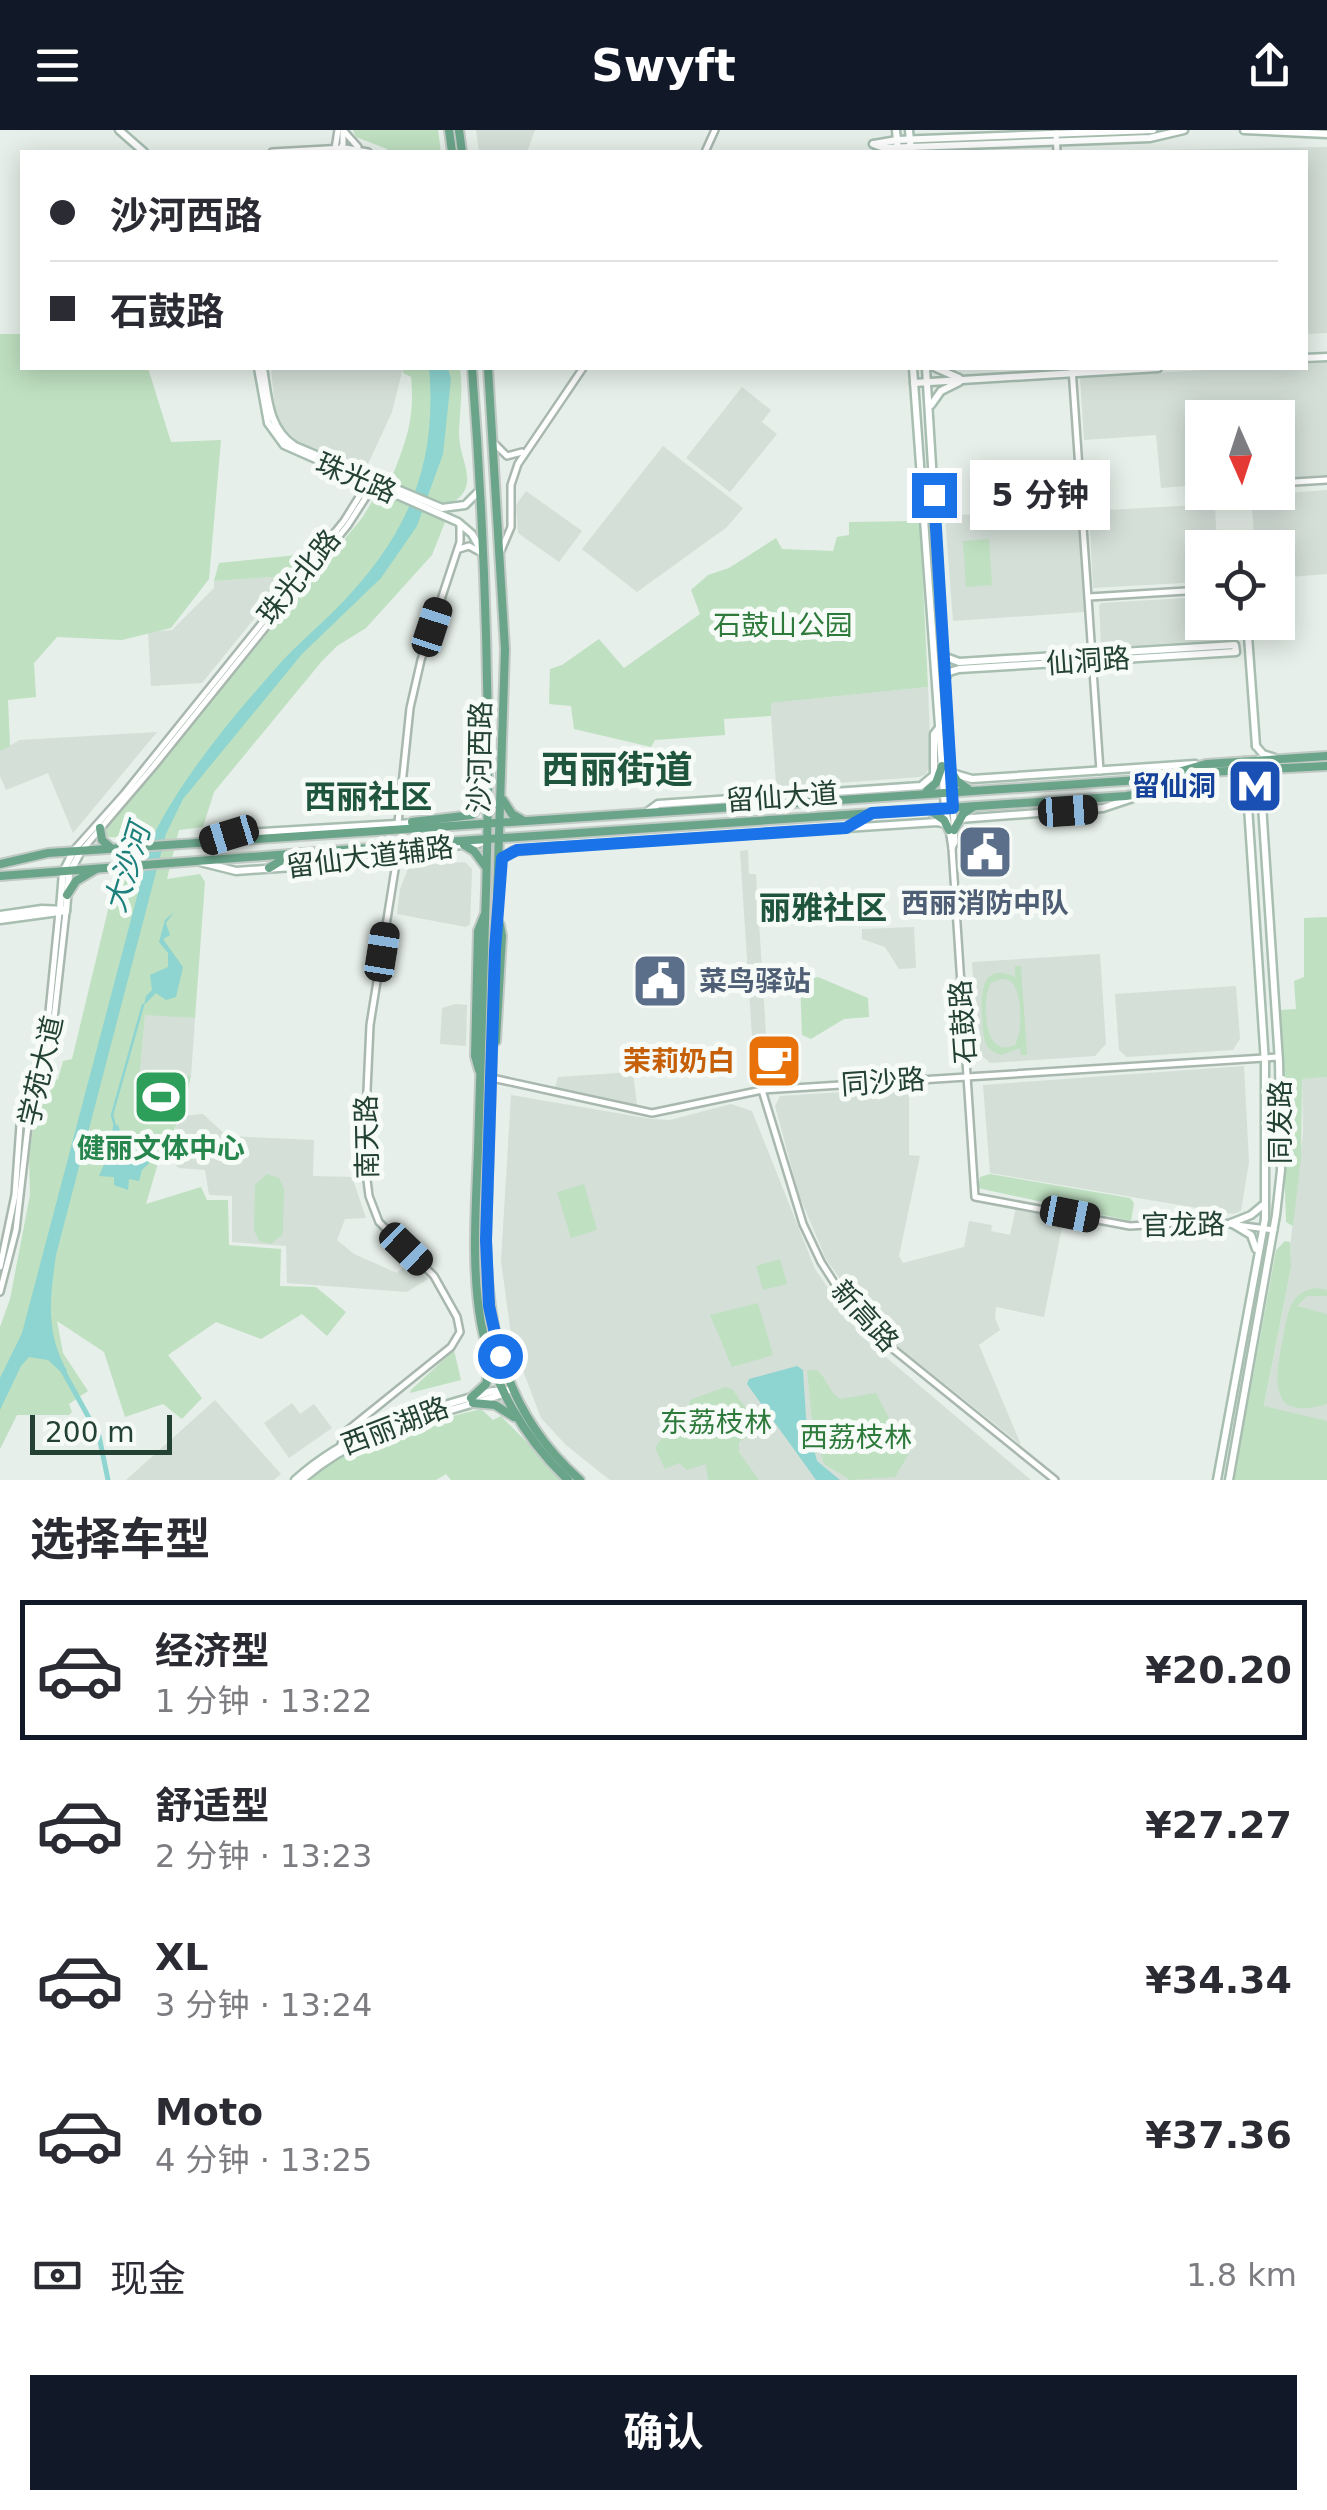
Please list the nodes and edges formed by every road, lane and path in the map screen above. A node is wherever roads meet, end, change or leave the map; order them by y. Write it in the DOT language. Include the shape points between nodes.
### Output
graph roads {
  1 [pos="122,130"];
  2 [pos="341,130"];
  3 [pos="896,130"];
  4 [pos="910,130"];
  5 [pos="920,130"];
  6 [pos="1153,130"];
  7 [pos="1184,130"];
  8 [pos="1244,130"];
  9 [pos="1327,134"];
  10 [pos="1056,137"];
  11 [pos="940,142"];
  12 [pos="910,146"];
  13 [pos="897,147"];
  14 [pos="145,150"];
  15 [pos="338,150"];
  16 [pos="364,150"];
  17 [pos="928,150"];
  18 [pos="1057,150"];
  19 [pos="260,370"];
  20 [pos="472,370"];
  21 [pos="488,370"];
  22 [pos="583,370"];
  23 [pos="913,370"];
  24 [pos="926,370"];
  25 [pos="941,370"];
  26 [pos="1072,370"];
  27 [pos="965,380"];
  28 [pos="914,382"];
  29 [pos="927,382"];
  30 [pos="930,416"];
  31 [pos="491,432"];
  32 [pos="525,450"];
  33 [pos="1327,480"];
  34 [pos="370,482"];
  35 [pos="1295,482"];
  36 [pos="481,484"];
  37 [pos="441,510"];
  38 [pos="458,522"];
  39 [pos="457,552"];
  40 [pos="499,556"];
  41 [pos="484,560"];
  42 [pos="1185,591"];
  43 [pos="1088,597"];
  44 [pos="1247,640"];
  45 [pos="1235,648"];
  46 [pos="943,656"];
  47 [pos="1093,658"];
  48 [pos="945,679"];
  49 [pos="940,727"];
  50 [pos="1256,746"];
  51 [pos="1327,755"];
  52 [pos="1275,758"];
  53 [pos="1214,763"];
  54 [pos="1245,764"];
  55 [pos="1259,764"];
  56 [pos="1327,766"];
  57 [pos="946,768"];
  58 [pos="1100,771"];
  59 [pos="1053,774"];
  60 [pos="490,787"];
  61 [pos="1014,788"];
  62 [pos="866,790"];
  63 [pos="978,790"];
  64 [pos="501,792"];
  65 [pos="948,792"];
  66 [pos="1152,792"];
  67 [pos="918,794"];
  68 [pos="888,796"];
  69 [pos="1012,804"];
  70 [pos="977,806"];
  71 [pos="949,808"];
  72 [pos="922,810"];
  73 [pos="646,813"];
  74 [pos="872,813"];
  75 [pos="1044,813"];
  76 [pos="958,820"];
  77 [pos="412,822"];
  78 [pos="528,822"];
  79 [pos="398,823"];
  80 [pos="488,824"];
  81 [pos="500,824"];
  82 [pos="100,828"];
  83 [pos="436,828"];
  84 [pos="846,828"];
  85 [pos="950,828"];
  86 [pos="528,836"];
  87 [pos="500,838"];
  88 [pos="488,839"];
  89 [pos="201,844"];
  90 [pos="464,845"];
  91 [pos="559,847"];
  92 [pos="117,849"];
  93 [pos="77,852"];
  94 [pos="294,853"];
  95 [pos="192,860"];
  96 [pos="393,861"];
  97 [pos="0,864"];
  98 [pos="500,864"];
  99 [pos="101,866"];
  100 [pos="269,868"];
  101 [pos="67,869"];
  102 [pos="487,874"];
  103 [pos="0,876"];
  104 [pos="67,895"];
  105 [pos="61,911"];
  106 [pos="0,918"];
  107 [pos="1279,1057"];
  108 [pos="1264,1058"];
  109 [pos="966,1077"];
  110 [pos="492,1078"];
  111 [pos="762,1090"];
  112 [pos="974,1197"];
  113 [pos="1265,1199"];
  114 [pos="1231,1223"];
  115 [pos="1263,1228"];
  116 [pos="1274,1230"];
  117 [pos="1255,1267"];
  118 [pos="0,1268"];
  119 [pos="0,1292"];
  120 [pos="490,1360"];
  121 [pos="506,1391"];
  122 [pos="472,1400"];
  123 [pos="518,1420"];
  124 [pos="341,1444"];
  125 [pos="294,1480"];
  126 [pos="302,1480"];
  127 [pos="568,1480"];
  128 [pos="580,1480"];
  129 [pos="1056,1480"];
  130 [pos="1217,1480"];
  131 [pos="1229,1480"];
  1 -- 14 [label="main road"];
  2 -- 15 [label="street"];
  2 -- 16 [label="street"];
  3 -- 13 [label="main road"];
  4 -- 12 [label="main road"];
  5 -- 11 [label="main road"];
  6 -- 10 [label="main road"];
  7 -- 10 [label="main road" via="1150,138"];
  8 -- 9 [label="main road"];
  10 -- 11 [label="main road"];
  10 -- 18 [label="street"];
  11 -- 12 [label="main road"];
  11 -- 17 [label="main road"];
  12 -- 13 [label="main road"];
  19 -- 34 [label="main road, 珠光路" via="281,435"];
  20 -- 36 [label="main road, 沙河西路"];
  21 -- 31 [label="main road, 沙河西路"];
  22 -- 32 [label="street"];
  23 -- 28 [label="main road, 石鼓路"];
  24 -- 29 [label="main road, 石鼓路"];
  25 -- 27 [label="main road"];
  26 -- 27 [label="main road"];
  26 -- 43 [label="street"];
  27 -- 29 [label="main road"];
  27 -- 30 [label="main road" via="937,396"];
  28 -- 29 [label="main road"];
  28 -- 49 [label="main road, 石鼓路"];
  29 -- 30 [label="main road, 石鼓路"];
  30 -- 46 [label="main road, 石鼓路"];
  31 -- 32 [label="street" via="502,454"];
  31 -- 40 [label="main road, 沙河西路"];
  32 -- 40 [label="street" via="512,480 512,520"];
  33 -- 35 [label="street"];
  34 -- 37 [label="main road, 珠光路"];
  34 -- 82 [label="street, 珠光北路" via="348,524"];
  34 -- 93 [label="street, 珠光北路"];
  36 -- 37 [label="main road" via="472,502"];
  36 -- 41 [label="main road, 沙河西路"];
  37 -- 38 [label="main road, 珠光路"];
  38 -- 39 [label="street"];
  38 -- 41 [label="main road, 珠光路"];
  39 -- 41 [label="street" via="469,546"];
  39 -- 79 [label="street" via="414,692"];
  40 -- 64 [label="main road, 沙河西路" via="505,649"];
  41 -- 60 [label="main road, 沙河西路"];
  42 -- 43 [label="street"];
  43 -- 47 [label="street"];
  44 -- 50 [label="main road"];
  45 -- 47 [label="main road, 仙洞路"];
  46 -- 47 [label="main road, 仙洞路" via="959,662"];
  46 -- 48 [label="main road, 石鼓路"];
  47 -- 48 [label="main road, 仙洞路" via="959,669"];
  47 -- 58 [label="street"];
  48 -- 57 [label="main road, 石鼓路"];
  49 -- 57 [label="main road, 石鼓路"];
  49 -- 62 [label="main road" via="930,781"];
  50 -- 52 [label="main road"];
  50 -- 54 [label="main road"];
  51 -- 52 [label="main road, 留仙大道"];
  52 -- 55 [label="main road, 留仙大道"];
  53 -- 54 [label="main road, 留仙大道"];
  53 -- 58 [label="main road"];
  53 -- 61 [label="main road, 留仙大道" via="1162,778"];
  54 -- 55 [label="main road, 留仙大道"];
  54 -- 66 [label="main road, 留仙大道"];
  54 -- 108 [label="main road, 同发路"];
  55 -- 56 [label="main road, 留仙大道"];
  55 -- 107 [label="main road, 同发路"];
  57 -- 59 [label="main road" via="972,780"];
  57 -- 63 [label="main road" via="962,786"];
  57 -- 65 [label="main road, 石鼓路"];
  57 -- 67 [label="main road"];
  58 -- 59 [label="main road"];
  59 -- 61 [label="main road"];
  60 -- 77 [label="main road" via="472,815"];
  60 -- 80 [label="main road, 沙河西路"];
  61 -- 63 [label="main road, 留仙大道"];
  62 -- 68 [label="main road"];
  62 -- 73 [label="main road" via="658,804"];
  63 -- 65 [label="main road, 留仙大道"];
  64 -- 78 [label="main road" via="512,814"];
  64 -- 81 [label="main road, 沙河西路"];
  65 -- 67 [label="main road, 留仙大道"];
  65 -- 71 [label="main road, 石鼓路"];
  66 -- 69 [label="main road, 留仙大道"];
  66 -- 75 [label="main road" via="1113,806"];
  67 -- 68 [label="main road, 留仙大道"];
  68 -- 73 [label="main road, 留仙大道"];
  69 -- 70 [label="main road, 留仙大道"];
  69 -- 75 [label="main road"];
  70 -- 71 [label="main road, 留仙大道"];
  70 -- 76 [label="main road"];
  71 -- 72 [label="main road, 留仙大道"];
  71 -- 85 [label="street, 石鼓路"];
  72 -- 74 [label="main road, 留仙大道"];
  72 -- 85 [label="main road"];
  73 -- 78 [label="main road, 留仙大道"];
  74 -- 84 [label="main road"];
  74 -- 86 [label="main road, 留仙大道"];
  75 -- 76 [label="main road"];
  76 -- 85 [label="main road"];
  77 -- 79 [label="main road, 留仙大道辅路"];
  77 -- 83 [label="main road, 留仙大道辅路"];
  78 -- 81 [label="main road, 留仙大道"];
  79 -- 89 [label="main road, 留仙大道辅路" via="236,834"];
  80 -- 81 [label="main road, 留仙大道"];
  80 -- 83 [label="main road, 留仙大道"];
  80 -- 88 [label="main road, 沙河西路"];
  81 -- 87 [label="main road, 沙河西路"];
  82 -- 92 [label="main road" via="104,844"];
  82 -- 93 [label="street, 珠光北路"];
  83 -- 89 [label="main road, 留仙大道"];
  84 -- 85 [label="main road"];
  84 -- 91 [label="main road"];
  85 -- 109 [label="street, 石鼓路"];
  86 -- 87 [label="main road, 留仙大道"];
  86 -- 91 [label="main road"];
  87 -- 88 [label="main road, 留仙大道"];
  87 -- 98 [label="main road, 沙河西路"];
  88 -- 90 [label="main road, 留仙大道辅路"];
  88 -- 94 [label="main road, 留仙大道"];
  88 -- 102 [label="main road, 沙河西路"];
  89 -- 92 [label="main road, 留仙大道"];
  90 -- 96 [label="main road, 留仙大道辅路" via="419,848"];
  90 -- 102 [label="main road"];
  91 -- 98 [label="main road" via="513,851"];
  92 -- 93 [label="main road"];
  93 -- 97 [label="main road"];
  93 -- 101 [label="main road, 学苑大道"];
  94 -- 95 [label="main road, 留仙大道"];
  94 -- 100 [label="main road"];
  95 -- 99 [label="main road, 留仙大道"];
  95 -- 100 [label="main road, 留仙大道辅路" via="228,870"];
  96 -- 100 [label="main road, 留仙大道辅路"];
  96 -- 124 [label="street, 南天路" via="370,1026 368,1196 379,1222 434,1276 460,1332 451,1347 348,1430"];
  98 -- 110 [label="main road, 沙河西路" via="499,1031"];
  99 -- 101 [label="main road"];
  99 -- 104 [label="main road"];
  101 -- 103 [label="main road"];
  101 -- 104 [label="main road, 学苑大道"];
  101 -- 105 [label="main road, 学苑大道"];
  102 -- 120 [label="main road, 沙河西路" via="477,1295"];
  104 -- 105 [label="main road, 学苑大道"];
  105 -- 106 [label="main road"];
  105 -- 118 [label="street, 学苑大道" via="49,1015 20,1124"];
  105 -- 119 [label="street, 学苑大道" via="53,1028 30,1117 19,1213"];
  107 -- 108 [label="street, 同沙路"];
  107 -- 116 [label="main road, 同发路" via="1281,1170"];
  108 -- 109 [label="street, 同沙路"];
  108 -- 113 [label="main road, 同发路"];
  109 -- 111 [label="street, 同沙路"];
  109 -- 112 [label="street, 石鼓路"];
  110 -- 111 [label="street, 同沙路" via="644,1113"];
  110 -- 121 [label="main road, 沙河西路" via="488,1293"];
  111 -- 129 [label="street, 新高路" via="803,1224 844,1298 882,1340"];
  112 -- 114 [label="street, 官龙路" via="1130,1226"];
  113 -- 114 [label="main road" via="1255,1213"];
  113 -- 115 [label="main road, 同发路"];
  114 -- 115 [label="street, 官龙路"];
  114 -- 117 [label="main road" via="1253,1238"];
  115 -- 116 [label="street, 官龙路"];
  115 -- 117 [label="main road, 同发路"];
  116 -- 131 [label="main road, 同发路"];
  117 -- 130 [label="main road, 同发路"];
  120 -- 121 [label="main road, 沙河西路"];
  120 -- 122 [label="main road" via="486,1384"];
  121 -- 122 [label="main road, 西丽湖路"];
  121 -- 123 [label="main road, 沙河西路"];
  121 -- 128 [label="main road, 沙河西路"];
  122 -- 123 [label="main road" via="495,1404"];
  122 -- 124 [label="main road, 西丽湖路" via="382,1424"];
  122 -- 126 [label="main road, 西丽湖路" via="358,1440"];
  123 -- 127 [label="main road, 沙河西路"];
  124 -- 125 [label="main road, 西丽湖路"];
}
